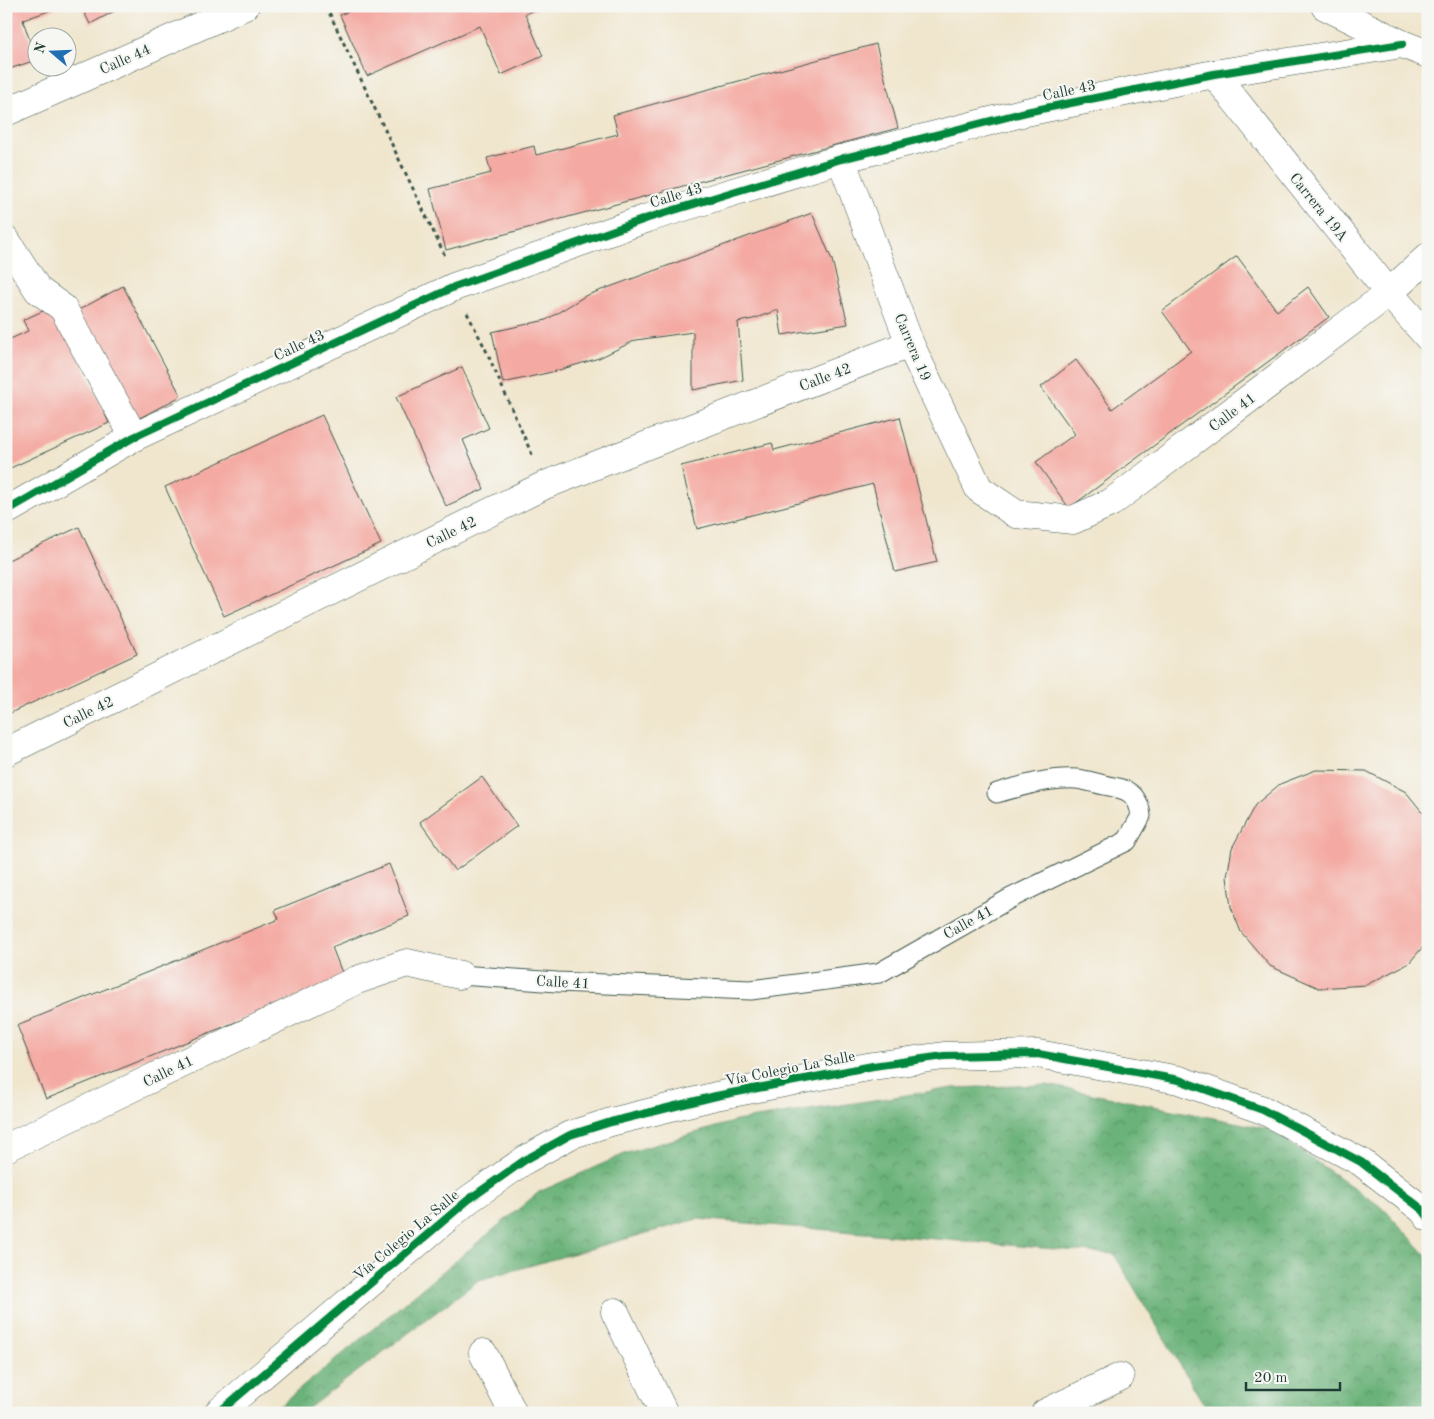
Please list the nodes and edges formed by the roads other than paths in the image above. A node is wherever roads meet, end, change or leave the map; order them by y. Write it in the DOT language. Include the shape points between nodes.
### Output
graph roads {
  1 [pos="245,6"];
  2 [pos="1325,6"];
  3 [pos="1402,44"];
  4 [pos="1428,54"];
  5 [pos="1214,74"];
  6 [pos="6,112"];
  7 [pos="841,159"];
  8 [pos="6,240"];
  9 [pos="1428,258"];
  10 [pos="1388,293"];
  11 [pos="1428,337"];
  12 [pos="910,344"];
  13 [pos="134,438"];
  14 [pos="6,511"];
  15 [pos="1016,514"];
  16 [pos="6,752"];
  17 [pos="997,793"];
  18 [pos="460,975"];
  19 [pos="6,1148"];
  20 [pos="1428,1217"];
  21 [pos="614,1312"];
  22 [pos="483,1353"];
  23 [pos="1120,1377"];
  24 [pos="218,1413"];
  25 [pos="513,1413"];
  26 [pos="664,1413"];
  27 [pos="1045,1413"];
  1 -- 6 [label="street, Calle 44"];
  2 -- 3 [label="street"];
  3 -- 4 [label="street"];
  3 -- 5 [label="street, Calle 43"];
  5 -- 7 [label="street, Calle 43" via="1026,112"];
  5 -- 10 [label="street, Carrera 19A"];
  7 -- 12 [label="street, Carrera 19"];
  7 -- 13 [label="street, Calle 43" via="648,218 456,286"];
  8 -- 13 [label="street" via="38,290 63,308"];
  9 -- 10 [label="street, Calle 41"];
  10 -- 11 [label="street, Carrera 19A"];
  10 -- 15 [label="street, Calle 41" via="1112,502 1073,520"];
  12 -- 15 [label="street, Carrera 19" via="979,489"];
  12 -- 16 [label="street, Calle 42" via="545,485"];
  13 -- 14 [label="street, Calle 43"];
  17 -- 18 [label="lane, Calle 41" via="1034,782 1076,779 1123,788 1137,800 1141,816 1127,841 1009,899 878,972 751,990"];
  18 -- 19 [label="street, Calle 41" via="407,963 357,980"];
  20 -- 24 [label="street, Vía Colegio La Salle" via="1361,1162 1263,1110 1180,1080 1038,1054 944,1056 873,1066 716,1096 570,1135 525,1160 468,1200"];
  21 -- 26 [label="street"];
  22 -- 25 [label="street"];
  23 -- 27 [label="street"];
}
